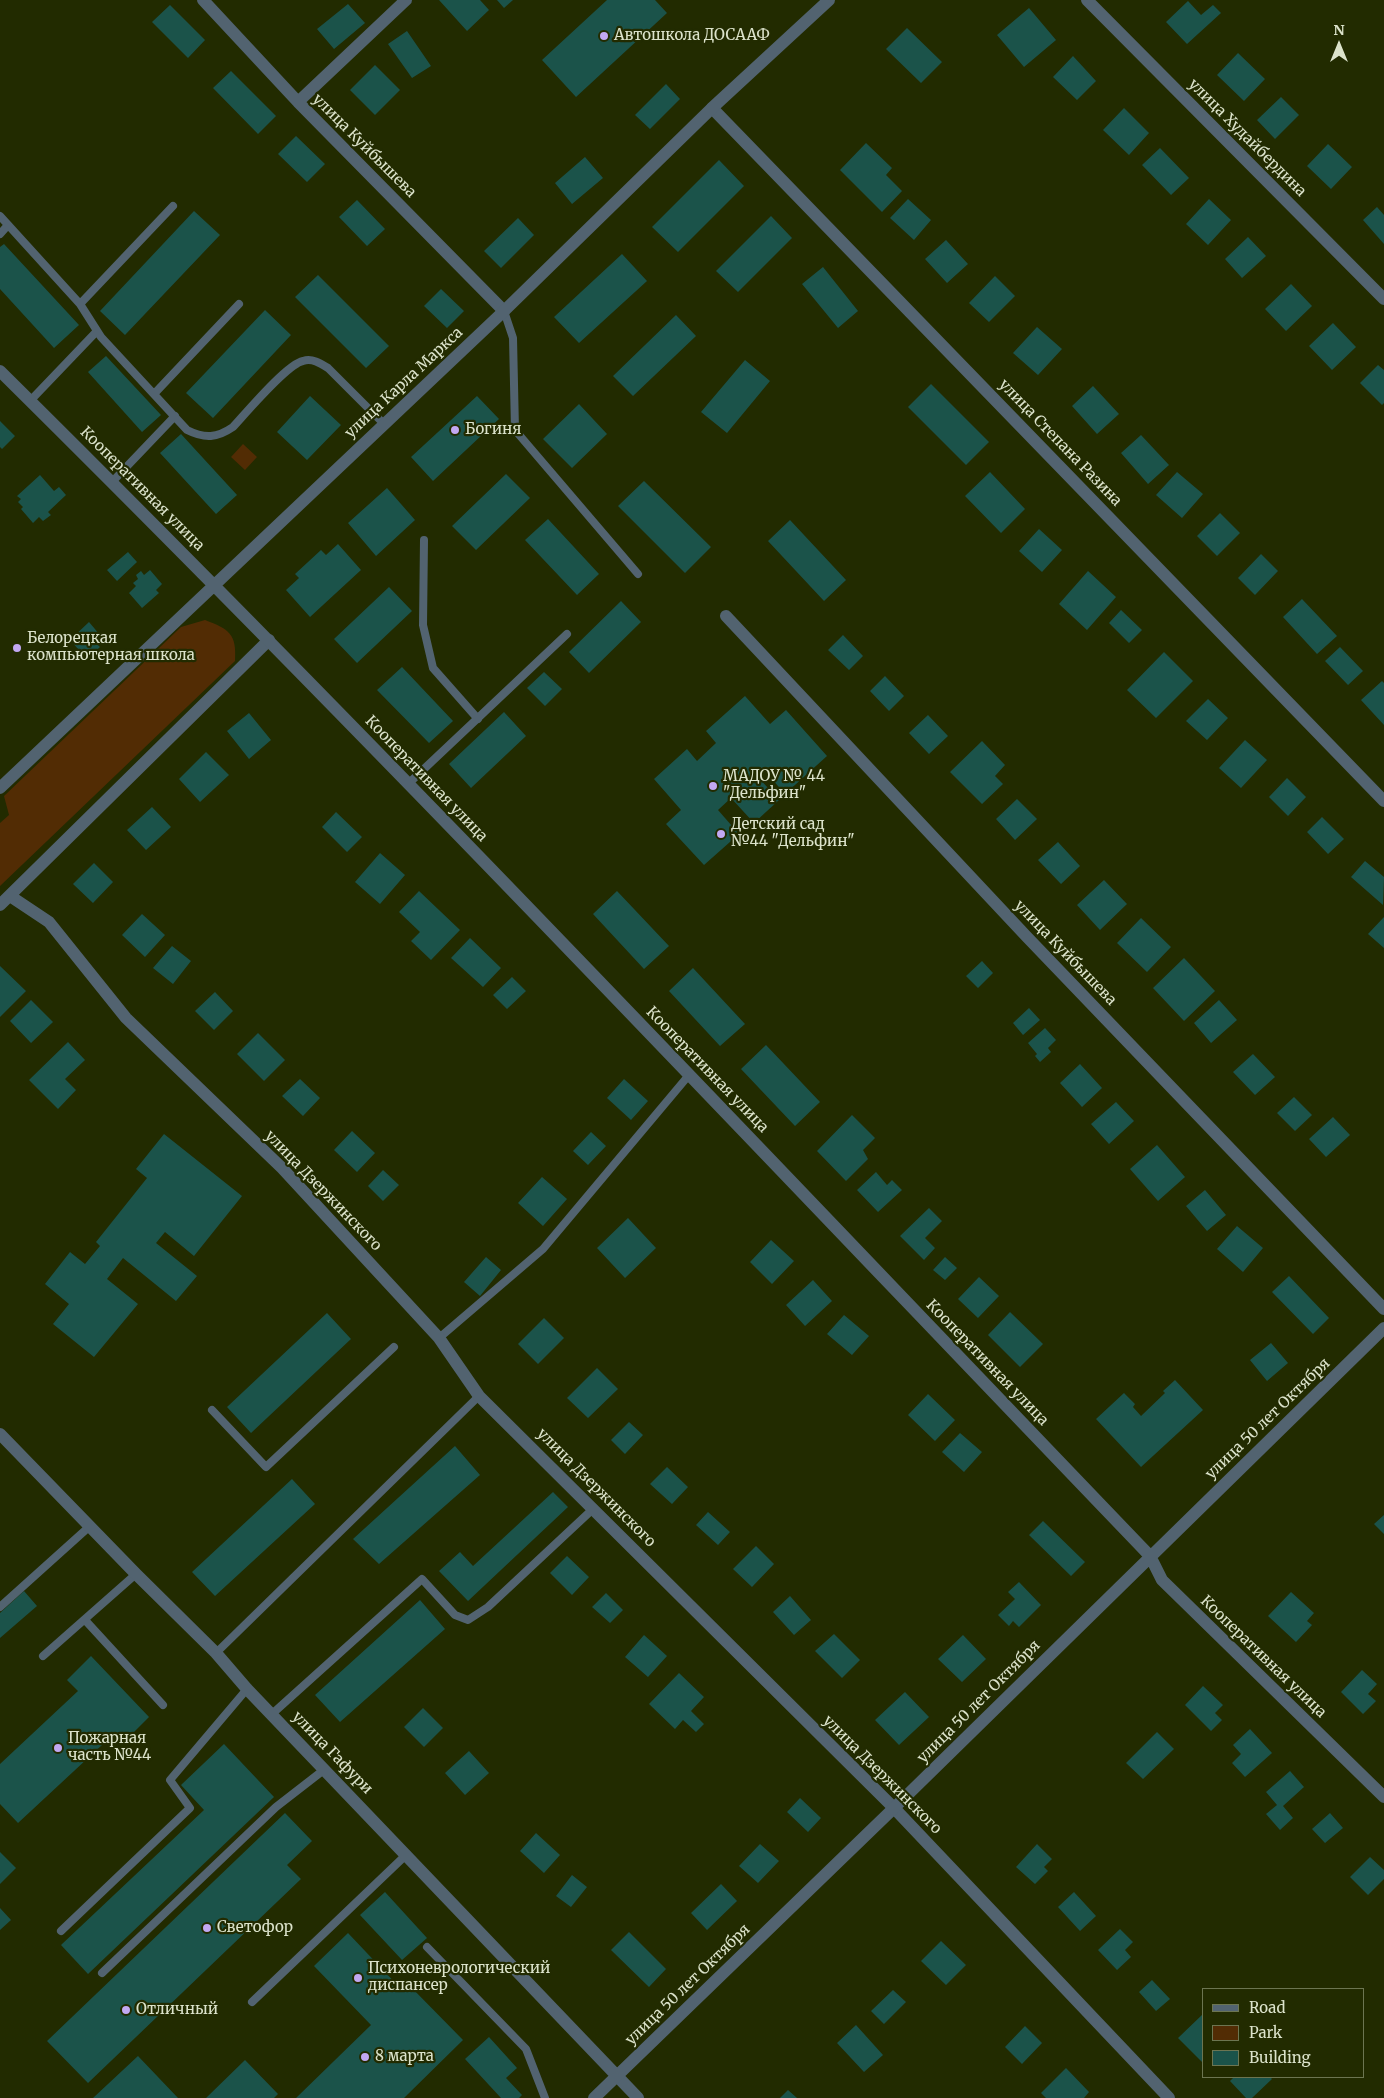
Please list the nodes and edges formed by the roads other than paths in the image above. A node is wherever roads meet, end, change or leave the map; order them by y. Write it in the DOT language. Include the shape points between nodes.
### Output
graph roads {
  1 [pos="203,0"];
  2 [pos="406,0"];
  3 [pos="829,0"];
  4 [pos="1087,0"];
  5 [pos="298,102"];
  6 [pos="712,108"];
  7 [pos="173,206"];
  8 [pos="0,216"];
  9 [pos="8,225"];
  10 [pos="0,234"];
  11 [pos="1384,299"];
  12 [pos="80,304"];
  13 [pos="239,304"];
  14 [pos="504,311"];
  15 [pos="97,331"];
  16 [pos="0,371"];
  17 [pos="154,394"];
  18 [pos="30,401"];
  19 [pos="174,416"];
  20 [pos="384,424"];
  21 [pos="112,482"];
  22 [pos="424,540"];
  23 [pos="638,574"];
  24 [pos="213,584"];
  25 [pos="726,616"];
  26 [pos="567,634"];
  27 [pos="269,640"];
  28 [pos="478,719"];
  29 [pos="408,784"];
  30 [pos="0,788"];
  31 [pos="1384,801"];
  32 [pos="10,896"];
  33 [pos="0,905"];
  34 [pos="689,1075"];
  35 [pos="1384,1309"];
  36 [pos="1384,1328"];
  37 [pos="439,1338"];
  38 [pos="394,1347"];
  39 [pos="479,1396"];
  40 [pos="212,1410"];
  41 [pos="2,1440"];
  42 [pos="594,1508"];
  43 [pos="90,1526"];
  44 [pos="1150,1556"];
  45 [pos="136,1574"];
  46 [pos="0,1607"];
  47 [pos="85,1620"];
  48 [pos="216,1653"];
  49 [pos="44,1656"];
  50 [pos="248,1689"];
  51 [pos="163,1705"];
  52 [pos="272,1714"];
  53 [pos="325,1769"];
  54 [pos="1384,1797"];
  55 [pos="894,1808"];
  56 [pos="407,1854"];
  57 [pos="61,1931"];
  58 [pos="427,1947"];
  59 [pos="102,1974"];
  60 [pos="252,2002"];
  61 [pos="617,2076"];
  62 [pos="545,2098"];
  63 [pos="594,2098"];
  64 [pos="638,2098"];
  65 [pos="1169,2098"];
  1 -- 5 [label="street, улица Куйбышева"];
  2 -- 5 [label="street"];
  3 -- 6 [label="street, улица Карла Маркса"];
  4 -- 11 [label="street, улица Худайбердина"];
  5 -- 14 [label="street, улица Куйбышева"];
  6 -- 14 [label="street, улица Карла Маркса"];
  6 -- 31 [label="street, улица Степана Разина"];
  7 -- 12 [label="lane"];
  8 -- 9 [label="lane"];
  9 -- 10 [label="lane"];
  9 -- 12 [label="lane"];
  12 -- 15 [label="lane"];
  13 -- 17 [label="lane"];
  14 -- 20 [label="street, улица Карла Маркса"];
  14 -- 23 [label="lane" via="513,338 515,430"];
  15 -- 17 [label="lane"];
  15 -- 18 [label="lane"];
  16 -- 18 [label="street, Кооперативная улица"];
  17 -- 19 [label="lane"];
  18 -- 21 [label="street, Кооперативная улица"];
  19 -- 20 [label="lane" via="196,435 212,437 223,434 289,368 310,360 328,368"];
  19 -- 21 [label="lane"];
  20 -- 24 [label="street, улица Карла Маркса"];
  21 -- 24 [label="street, Кооперативная улица"];
  22 -- 28 [label="lane" via="423,625 433,668"];
  24 -- 27 [label="street, Кооперативная улица"];
  24 -- 30 [label="street, улица Карла Маркса"];
  25 -- 35 [label="street, улица Куйбышева" via="1033,944"];
  26 -- 28 [label="lane"];
  27 -- 29 [label="street, Кооперативная улица"];
  27 -- 32 [label="street"];
  28 -- 29 [label="lane"];
  29 -- 34 [label="street, Кооперативная улица"];
  32 -- 33 [label="street"];
  32 -- 37 [label="street, улица Дзержинского" via="49,922 126,1018 282,1168"];
  34 -- 37 [label="lane" via="542,1249"];
  34 -- 44 [label="street, Кооперативная улица"];
  36 -- 44 [label="street, улица 50 лет Октября"];
  37 -- 39 [label="street, улица Дзержинского"];
  38 -- 40 [label="lane" via="266,1467"];
  39 -- 42 [label="street, улица Дзержинского"];
  39 -- 48 [label="lane"];
  41 -- 43 [label="street, улица Гафури"];
  42 -- 52 [label="lane" via="488,1607 468,1620 455,1615 422,1579"];
  42 -- 55 [label="street, улица Дзержинского"];
  43 -- 45 [label="street, улица Гафури"];
  43 -- 46 [label="lane"];
  44 -- 54 [label="street, Кооперативная улица" via="1162,1580"];
  44 -- 55 [label="street, улица 50 лет Октября"];
  45 -- 47 [label="lane"];
  45 -- 48 [label="street, улица Гафури"];
  47 -- 49 [label="lane"];
  47 -- 51 [label="lane"];
  48 -- 50 [label="street, улица Гафури"];
  50 -- 52 [label="street, улица Гафури"];
  50 -- 57 [label="lane" via="170,1780 190,1808"];
  52 -- 53 [label="street, улица Гафури"];
  53 -- 56 [label="street, улица Гафури"];
  53 -- 59 [label="lane" via="276,1807"];
  55 -- 61 [label="street, улица 50 лет Октября"];
  55 -- 65 [label="street, улица Дзержинского"];
  56 -- 60 [label="lane"];
  56 -- 61 [label="street, улица Гафури"];
  58 -- 62 [label="lane" via="526,2049"];
  61 -- 63 [label="street, улица 50 лет Октября"];
  61 -- 64 [label="street, улица Гафури"];
}
